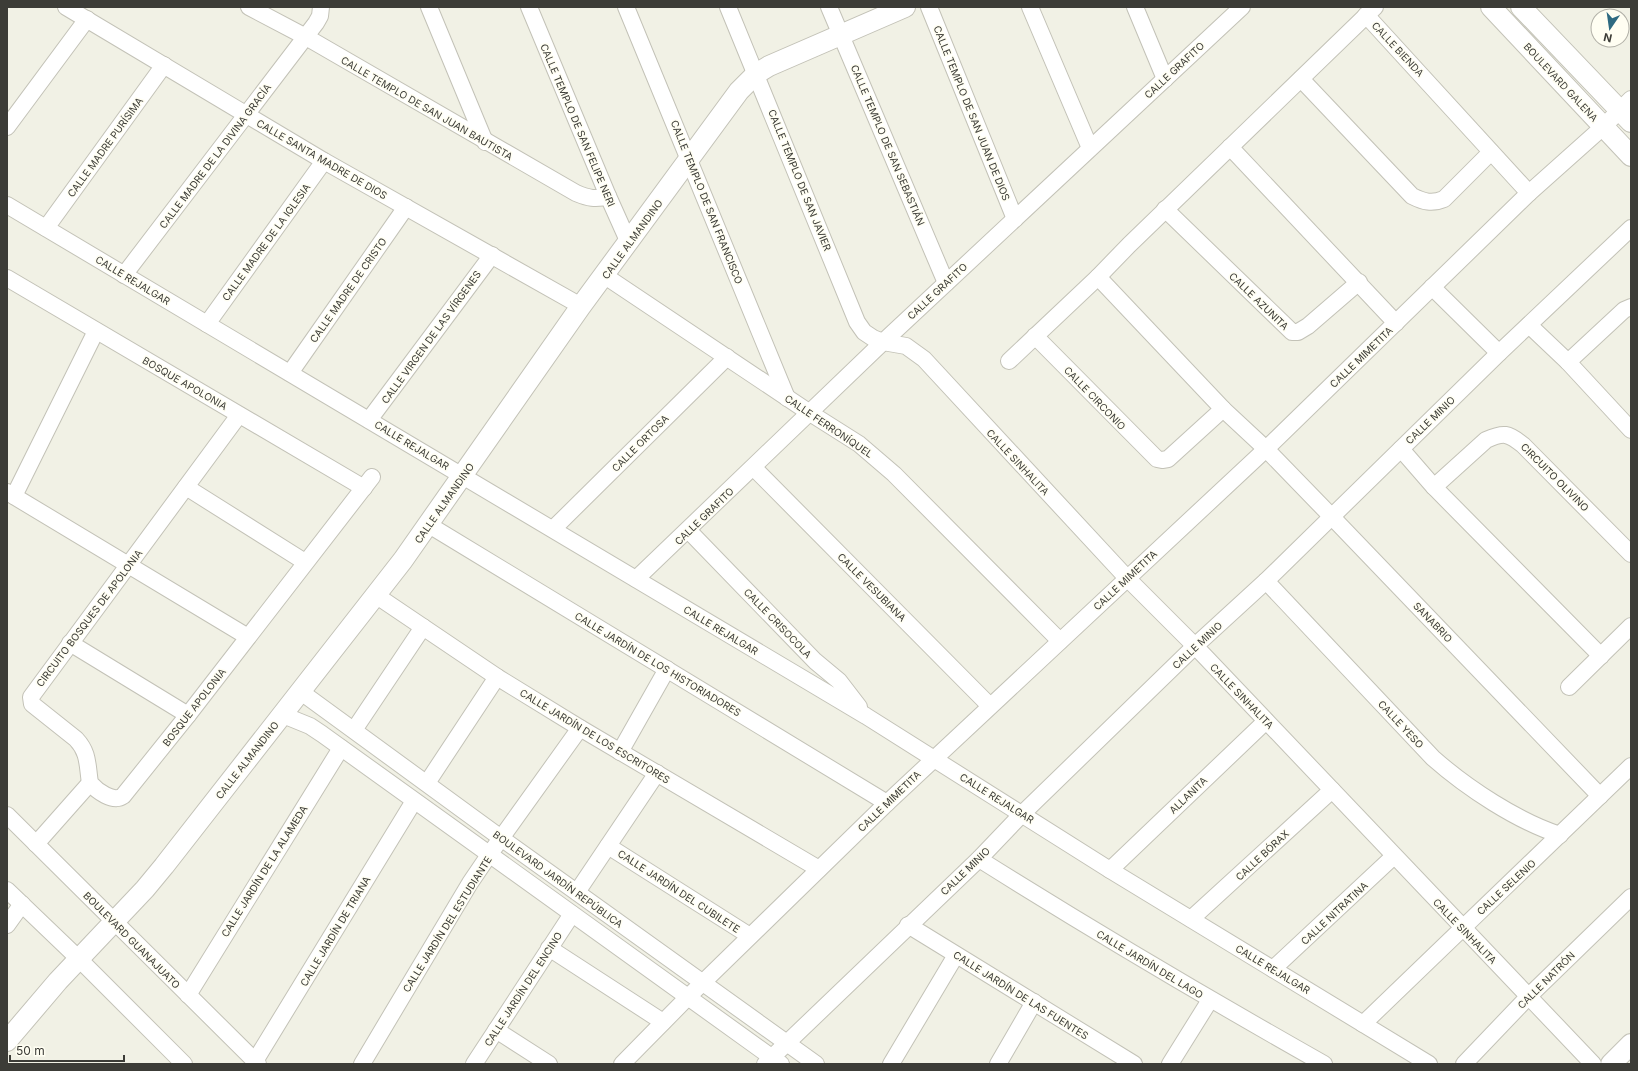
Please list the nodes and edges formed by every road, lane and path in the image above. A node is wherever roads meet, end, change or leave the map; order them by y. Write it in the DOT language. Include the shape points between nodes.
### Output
graph roads {
  1 [pos="66,7"];
  2 [pos="249,7"];
  3 [pos="321,7"];
  4 [pos="428,7"];
  5 [pos="529,7"];
  6 [pos="626,7"];
  7 [pos="728,7"];
  8 [pos="829,7"];
  9 [pos="905,7"];
  10 [pos="929,7"];
  11 [pos="1030,7"];
  12 [pos="1135,7"];
  13 [pos="1491,7"];
  14 [pos="1522,7"];
  15 [pos="1237,9"];
  16 [pos="1371,11"];
  17 [pos="87,19"];
  18 [pos="841,34"];
  19 [pos="306,37"];
  20 [pos="164,66"];
  21 [pos="756,74"];
  22 [pos="1165,79"];
  23 [pos="1301,79"];
  24 [pos="1627,110"];
  25 [pos="246,114"];
  26 [pos="7,127"];
  27 [pos="1604,127"];
  28 [pos="486,142"];
  29 [pos="1230,147"];
  30 [pos="1090,148"];
  31 [pos="1491,152"];
  32 [pos="1631,156"];
  33 [pos="690,160"];
  34 [pos="324,161"];
  35 [pos="1529,193"];
  36 [pos="608,196"];
  37 [pos="7,204"];
  38 [pos="406,208"];
  39 [pos="1165,209"];
  40 [pos="1015,218"];
  41 [pos="46,228"];
  42 [pos="1631,228"];
  43 [pos="629,243"];
  44 [pos="492,254"];
  45 [pos="124,275"];
  46 [pos="605,276"];
  47 [pos="1098,277"];
  48 [pos="1359,282"];
  49 [pos="946,283"];
  50 [pos="9,284"];
  51 [pos="1432,288"];
  52 [pos="581,306"];
  53 [pos="1631,308"];
  54 [pos="1396,323"];
  55 [pos="207,324"];
  56 [pos="1529,326"];
  57 [pos="96,331"];
  58 [pos="1035,336"];
  59 [pos="883,342"];
  60 [pos="1499,353"];
  61 [pos="727,357"];
  62 [pos="1008,361"];
  63 [pos="1568,362"];
  64 [pos="290,373"];
  65 [pos="787,398"];
  66 [pos="1223,409"];
  67 [pos="810,413"];
  68 [pos="239,415"];
  69 [pos="370,420"];
  70 [pos="1631,430"];
  71 [pos="1266,449"];
  72 [pos="1401,449"];
  73 [pos="754,468"];
  74 [pos="464,475"];
  75 [pos="186,487"];
  76 [pos="1434,487"];
  77 [pos="11,494"];
  78 [pos="1332,517"];
  79 [pos="429,525"];
  80 [pos="553,529"];
  81 [pos="688,530"];
  82 [pos="1631,554"];
  83 [pos="305,562"];
  84 [pos="129,564"];
  85 [pos="1127,578"];
  86 [pos="636,580"];
  87 [pos="1266,581"];
  88 [pos="377,596"];
  89 [pos="1631,626"];
  90 [pos="423,627"];
  91 [pos="248,637"];
  92 [pos="1060,641"];
  93 [pos="70,643"];
  94 [pos="1195,646"];
  95 [pos="1601,656"];
  96 [pos="667,669"];
  97 [pos="497,676"];
  98 [pos="1569,687"];
  99 [pos="301,692"];
  100 [pos="990,706"];
  101 [pos="188,715"];
  102 [pos="283,715"];
  103 [pos="866,716"];
  104 [pos="1266,721"];
  105 [pos="580,728"];
  106 [pos="354,730"];
  107 [pos="341,748"];
  108 [pos="620,752"];
  109 [pos="933,759"];
  110 [pos="1631,766"];
  111 [pos="657,773"];
  112 [pos="90,782"];
  113 [pos="427,783"];
  114 [pos="1332,790"];
  115 [pos="1600,796"];
  116 [pos="414,801"];
  117 [pos="887,803"];
  118 [pos="1022,814"];
  119 [pos="7,815"];
  120 [pos="1560,835"];
  121 [pos="501,838"];
  122 [pos="36,844"];
  123 [pos="608,846"];
  124 [pos="489,855"];
  125 [pos="1394,856"];
  126 [pos="979,859"];
  127 [pos="819,869"];
  128 [pos="1110,870"];
  129 [pos="7,890"];
  130 [pos="577,892"];
  131 [pos="1631,897"];
  132 [pos="22,904"];
  133 [pos="572,914"];
  134 [pos="1191,919"];
  135 [pos="114,922"];
  136 [pos="7,925"];
  137 [pos="908,925"];
  138 [pos="1463,927"];
  139 [pos="750,936"];
  140 [pos="549,948"];
  141 [pos="956,955"];
  142 [pos="79,959"];
  143 [pos="1273,969"];
  144 [pos="703,982"];
  145 [pos="188,995"];
  146 [pos="688,997"];
  147 [pos="1528,997"];
  148 [pos="1210,1000"];
  149 [pos="1034,1002"];
  150 [pos="663,1022"];
  151 [pos="1363,1024"];
  152 [pos="496,1030"];
  153 [pos="7,1041"];
  154 [pos="787,1043"];
  155 [pos="1631,1044"];
  156 [pos="1115,1059"];
  157 [pos="773,1062"];
  158 [pos="256,1063"];
  159 [pos="184,1064"];
  160 [pos="362,1064"];
  161 [pos="474,1064"];
  162 [pos="549,1064"];
  163 [pos="622,1064"];
  164 [pos="816,1064"];
  165 [pos="891,1064"];
  166 [pos="998,1064"];
  167 [pos="1134,1064"];
  168 [pos="1170,1064"];
  169 [pos="1324,1064"];
  170 [pos="1429,1064"];
  171 [pos="1464,1064"];
  172 [pos="1594,1064"];
  173 [pos="1611,1064"];
  1 -- 17 [label="street, CALLE SANTA MADRE DE DIOS"];
  2 -- 19 [label="street, CALLE TEMPLO DE SAN JUAN BAUTISTA"];
  3 -- 19 [label="street, CALLE MADRE DE LA DIVINA GRACÍA" via="316,23"];
  4 -- 28 [label="street"];
  5 -- 36 [label="street, CALLE TEMPLO DE SAN FELIPE NERI"];
  6 -- 33 [label="street, CALLE TEMPLO DE SAN FRANCISCO"];
  7 -- 21 [label="street, CALLE TEMPLO DE SAN JAVIER"];
  8 -- 18 [label="street, CALLE TEMPLO DE SAN SEBASTIÁN"];
  9 -- 18 [label="street, CALLE ALMANDINO"];
  10 -- 40 [label="street, CALLE TEMPLO DE SAN JUAN DE DIOS"];
  11 -- 30 [label="street"];
  12 -- 22 [label="street"];
  13 -- 27 [label="street, BOULEVARD GALENA"];
  14 -- 24 [label="street"];
  15 -- 22 [label="street, CALLE GRAFITO"];
  16 -- 23 [label="street, CALLE BIENDA"];
  16 -- 31 [label="street, CALLE BIENDA" via="1415,66"];
  17 -- 20 [label="street, CALLE SANTA MADRE DE DIOS"];
  17 -- 26 [label="street"];
  18 -- 21 [label="street, CALLE ALMANDINO"];
  18 -- 49 [label="street, CALLE TEMPLO DE SAN SEBASTIÁN"];
  19 -- 25 [label="street, CALLE MADRE DE LA DIVINA GRACÍA"];
  19 -- 28 [label="street, CALLE TEMPLO DE SAN JUAN BAUTISTA"];
  20 -- 25 [label="street, CALLE SANTA MADRE DE DIOS"];
  20 -- 41 [label="street, CALLE MADRE PURÍSIMA"];
  21 -- 33 [label="street, CALLE ALMANDINO" via="739,91"];
  21 -- 59 [label="street, CALLE TEMPLO DE SAN JAVIER" via="857,322 864,332"];
  22 -- 30 [label="street, CALLE GRAFITO"];
  23 -- 29 [label="street, CALLE BIENDA"];
  23 -- 31 [label="street" via="1412,196 1420,200 1437,202 1444,199"];
  24 -- 27 [label="street, CALLE MIMETITA"];
  25 -- 34 [label="street, CALLE SANTA MADRE DE DIOS"];
  25 -- 45 [label="street, CALLE MADRE DE LA DIVINA GRACÍA"];
  27 -- 32 [label="street, BOULEVARD GALENA"];
  27 -- 35 [label="street, CALLE MIMETITA"];
  28 -- 36 [label="street, CALLE TEMPLO DE SAN JUAN BAUTISTA" via="576,193 589,198 600,199"];
  29 -- 39 [label="street"];
  29 -- 48 [label="street"];
  30 -- 40 [label="street, CALLE GRAFITO"];
  31 -- 35 [label="street, CALLE BIENDA"];
  33 -- 43 [label="street, CALLE ALMANDINO"];
  33 -- 65 [label="street, CALLE TEMPLO DE SAN FRANCISCO"];
  34 -- 38 [label="street, CALLE SANTA MADRE DE DIOS"];
  34 -- 55 [label="street, CALLE MADRE DE LA IGLESIA"];
  35 -- 51 [label="street, CALLE MIMETITA"];
  36 -- 43 [label="street, CALLE TEMPLO DE SAN FELIPE NERI"];
  37 -- 41 [label="street, CALLE REJALGAR"];
  38 -- 44 [label="street, CALLE SANTA MADRE DE DIOS"];
  38 -- 64 [label="street, CALLE MADRE DE CRISTO"];
  39 -- 47 [label="street"];
  39 -- 48 [label="street, CALLE AZUNITA" via="1292,332 1298,332 1308,326"];
  40 -- 49 [label="street, CALLE GRAFITO"];
  41 -- 45 [label="street, CALLE REJALGAR"];
  42 -- 56 [label="street, CALLE MINIO"];
  43 -- 46 [label="street, CALLE ALMANDINO"];
  44 -- 52 [label="street, CALLE SANTA MADRE DE DIOS"];
  44 -- 69 [label="street, CALLE VIRGEN DE LAS VÍRGENES"];
  45 -- 55 [label="street, CALLE REJALGAR"];
  46 -- 52 [label="street, CALLE ALMANDINO"];
  46 -- 61 [label="street, CALLE FERRONÍQUEL"];
  47 -- 58 [label="street"];
  47 -- 66 [label="street"];
  48 -- 54 [label="street"];
  49 -- 59 [label="street, CALLE GRAFITO"];
  50 -- 57 [label="street, BOSQUE APOLONIA"];
  51 -- 54 [label="street, CALLE MIMETITA"];
  51 -- 60 [label="street"];
  52 -- 74 [label="street, CALLE ALMANDINO"];
  53 -- 63 [label="street" via="1624,310"];
  54 -- 71 [label="street, CALLE MIMETITA"];
  55 -- 64 [label="street, CALLE REJALGAR"];
  56 -- 60 [label="street, CALLE MINIO"];
  56 -- 63 [label="street"];
  57 -- 68 [label="street, BOSQUE APOLONIA"];
  57 -- 77 [label="street"];
  58 -- 62 [label="street"];
  58 -- 66 [label="street, CALLE CIRCONIO" via="1157,459 1168,459"];
  59 -- 67 [label="street, CALLE GRAFITO"];
  59 -- 85 [label="street, CALLE SINHALITA" via="906,346 924,359"];
  60 -- 72 [label="street, CALLE MINIO"];
  61 -- 65 [label="street, CALLE FERRONÍQUEL"];
  61 -- 80 [label="street, CALLE ORTOSA"];
  63 -- 70 [label="street"];
  64 -- 69 [label="street, CALLE REJALGAR"];
  65 -- 67 [label="street, CALLE FERRONÍQUEL"];
  66 -- 71 [label="street"];
  67 -- 73 [label="street, CALLE GRAFITO"];
  67 -- 92 [label="street, CALLE FERRONÍQUEL" via="859,444 894,474"];
  68 -- 75 [label="street, CIRCUITO BOSQUES DE APOLONIA"];
  68 -- 83 [label="street, BOSQUE APOLONIA" via="368,482"];
  69 -- 74 [label="street, CALLE REJALGAR"];
  71 -- 78 [label="street, SANABRIO"];
  71 -- 85 [label="street, CALLE MIMETITA"];
  72 -- 76 [label="street"];
  72 -- 78 [label="street, CALLE MINIO"];
  73 -- 81 [label="street, CALLE GRAFITO"];
  73 -- 100 [label="street, CALLE VESUBIANA"];
  74 -- 79 [label="street, CALLE ALMANDINO"];
  74 -- 80 [label="street, CALLE REJALGAR"];
  75 -- 83 [label="street"];
  75 -- 84 [label="street, CIRCUITO BOSQUES DE APOLONIA"];
  76 -- 82 [label="street, CIRCUITO OLIVINO" via="1486,440 1506,434 1523,445"];
  76 -- 95 [label="street"];
  77 -- 84 [label="street"];
  78 -- 87 [label="street, CALLE MINIO"];
  78 -- 115 [label="street, SANABRIO"];
  79 -- 88 [label="street, CALLE ALMANDINO"];
  79 -- 96 [label="street, CALLE JARDÍN DE LOS HISTORIADORES"];
  80 -- 86 [label="street, CALLE REJALGAR"];
  81 -- 86 [label="street, CALLE GRAFITO"];
  81 -- 103 [label="street, CALLE CRISOCOLA" via="815,661 838,681"];
  83 -- 91 [label="street, BOSQUE APOLONIA"];
  84 -- 91 [label="street"];
  84 -- 93 [label="street, CIRCUITO BOSQUES DE APOLONIA"];
  85 -- 92 [label="street, CALLE MIMETITA"];
  85 -- 94 [label="street, CALLE SINHALITA"];
  86 -- 103 [label="street, CALLE REJALGAR"];
  87 -- 94 [label="street, CALLE MINIO"];
  87 -- 120 [label="street, CALLE YESO" via="1433,758 1454,777 1520,818 1543,830"];
  88 -- 90 [label="street, CALLE JARDÍN DE LOS ESCRITORES"];
  88 -- 99 [label="street, CALLE ALMANDINO"];
  89 -- 95 [label="street"];
  90 -- 97 [label="street, CALLE JARDÍN DE LOS ESCRITORES"];
  90 -- 106 [label="street"];
  91 -- 101 [label="street, BOSQUE APOLONIA"];
  92 -- 100 [label="street, CALLE MIMETITA"];
  93 -- 101 [label="street"];
  93 -- 112 [label="street, CIRCUITO BOSQUES DE APOLONIA" via="32,694 31,700 32,704 81,744 87,757"];
  94 -- 104 [label="street, CALLE SINHALITA"];
  94 -- 118 [label="street, CALLE MINIO"];
  95 -- 98 [label="street"];
  96 -- 108 [label="street"];
  96 -- 117 [label="street, CALLE JARDÍN DE LOS HISTORIADORES"];
  97 -- 105 [label="street, CALLE JARDÍN DE LOS ESCRITORES"];
  97 -- 113 [label="street"];
  99 -- 102 [label="street, CALLE ALMANDINO"];
  99 -- 106 [label="street, BOULEVARD JARDÍN REPÚBLICA"];
  100 -- 109 [label="street, CALLE MIMETITA"];
  101 -- 112 [label="street, BOSQUE APOLONIA" via="120,798 108,796"];
  102 -- 107 [label="street, BOULEVARD JARDÍN REPÚBLICA" via="310,726"];
  102 -- 135 [label="street, CALLE ALMANDINO" via="164,866"];
  103 -- 109 [label="street, CALLE REJALGAR"];
  104 -- 114 [label="street, CALLE SINHALITA"];
  104 -- 128 [label="street, ALLANITA"];
  105 -- 108 [label="street, CALLE JARDÍN DE LOS ESCRITORES"];
  105 -- 121 [label="street, CALLE JARDÍN DEL ESTUDIANTE"];
  106 -- 113 [label="street, BOULEVARD JARDÍN REPÚBLICA"];
  107 -- 116 [label="street, BOULEVARD JARDÍN REPÚBLICA"];
  107 -- 145 [label="street, CALLE JARDÍN DE LA ALAMEDA"];
  108 -- 111 [label="street, CALLE JARDÍN DE LOS ESCRITORES"];
  109 -- 117 [label="street, CALLE MIMETITA"];
  109 -- 118 [label="street, CALLE REJALGAR"];
  110 -- 115 [label="street, CALLE SELENIO"];
  111 -- 123 [label="street"];
  111 -- 127 [label="street, CALLE JARDÍN DE LOS ESCRITORES"];
  112 -- 122 [label="street"];
  113 -- 121 [label="street, BOULEVARD JARDÍN REPÚBLICA"];
  114 -- 125 [label="street, CALLE SINHALITA"];
  114 -- 134 [label="street, CALLE BÓRAX"];
  115 -- 120 [label="street, CALLE SELENIO"];
  116 -- 124 [label="street, BOULEVARD JARDÍN REPÚBLICA"];
  116 -- 158 [label="street, CALLE JARDÍN DE TRIANA"];
  117 -- 127 [label="street, CALLE MIMETITA"];
  118 -- 126 [label="street, CALLE MINIO"];
  118 -- 128 [label="street, CALLE REJALGAR"];
  119 -- 122 [label="street, BOULEVARD GUANAJUATO"];
  120 -- 138 [label="street, CALLE SELENIO"];
  121 -- 124 [label="street, CALLE JARDÍN DEL ESTUDIANTE"];
  121 -- 130 [label="street, BOULEVARD JARDÍN REPÚBLICA"];
  122 -- 135 [label="street, BOULEVARD GUANAJUATO"];
  123 -- 130 [label="street"];
  123 -- 139 [label="street, CALLE JARDÍN DEL CUBILETE"];
  124 -- 133 [label="street, BOULEVARD JARDÍN REPÚBLICA"];
  124 -- 160 [label="street, CALLE JARDÍN DEL ESTUDIANTE"];
  125 -- 138 [label="street, CALLE SINHALITA"];
  125 -- 143 [label="street, CALLE NITRATINA"];
  126 -- 137 [label="street, CALLE MINIO"];
  126 -- 148 [label="street, CALLE JARDÍN DEL LAGO"];
  127 -- 139 [label="street, CALLE MIMETITA"];
  128 -- 134 [label="street, CALLE REJALGAR"];
  129 -- 132 [label="street"];
  130 -- 144 [label="street, BOULEVARD JARDÍN REPÚBLICA"];
  131 -- 147 [label="street, CALLE NATRÓN"];
  132 -- 136 [label="street"];
  132 -- 142 [label="street"];
  133 -- 140 [label="street, CALLE JARDÍN DEL ENCINO"];
  133 -- 146 [label="street, BOULEVARD JARDÍN REPÚBLICA"];
  134 -- 143 [label="street, CALLE REJALGAR"];
  135 -- 142 [label="street, CALLE ALMANDINO"];
  135 -- 145 [label="street, BOULEVARD GUANAJUATO"];
  137 -- 141 [label="street, CALLE JARDÍN DE LAS FUENTES"];
  137 -- 154 [label="street, CALLE MINIO"];
  138 -- 147 [label="street, CALLE SINHALITA"];
  138 -- 151 [label="street, CALLE SELENIO"];
  139 -- 144 [label="street, CALLE MIMETITA"];
  140 -- 150 [label="street"];
  140 -- 152 [label="street, CALLE JARDÍN DEL ENCINO"];
  141 -- 149 [label="street, CALLE JARDÍN DE LAS FUENTES"];
  141 -- 165 [label="street"];
  142 -- 153 [label="street, CALLE ALMANDINO"];
  142 -- 159 [label="street"];
  143 -- 151 [label="street, CALLE REJALGAR"];
  144 -- 146 [label="street, CALLE MIMETITA"];
  144 -- 154 [label="street, BOULEVARD JARDÍN REPÚBLICA"];
  145 -- 158 [label="street, BOULEVARD GUANAJUATO"];
  146 -- 150 [label="street, CALLE MIMETITA"];
  146 -- 157 [label="street, BOULEVARD JARDÍN REPÚBLICA"];
  147 -- 171 [label="street, CALLE NATRÓN"];
  147 -- 172 [label="street, CALLE SINHALITA"];
  148 -- 168 [label="street"];
  148 -- 169 [label="street, CALLE JARDÍN DEL LAGO"];
  149 -- 156 [label="street, CALLE JARDÍN DE LAS FUENTES"];
  149 -- 166 [label="street"];
  150 -- 163 [label="street, CALLE MIMETITA"];
  151 -- 170 [label="street, CALLE REJALGAR"];
  152 -- 161 [label="street, CALLE JARDÍN DEL ENCINO"];
  152 -- 162 [label="street"];
  154 -- 157 [label="street, CALLE MINIO"];
  154 -- 164 [label="street, BOULEVARD JARDÍN REPÚBLICA"];
  155 -- 173 [label="street"];
  156 -- 167 [label="street, CALLE JARDÍN DE LAS FUENTES"];
}
